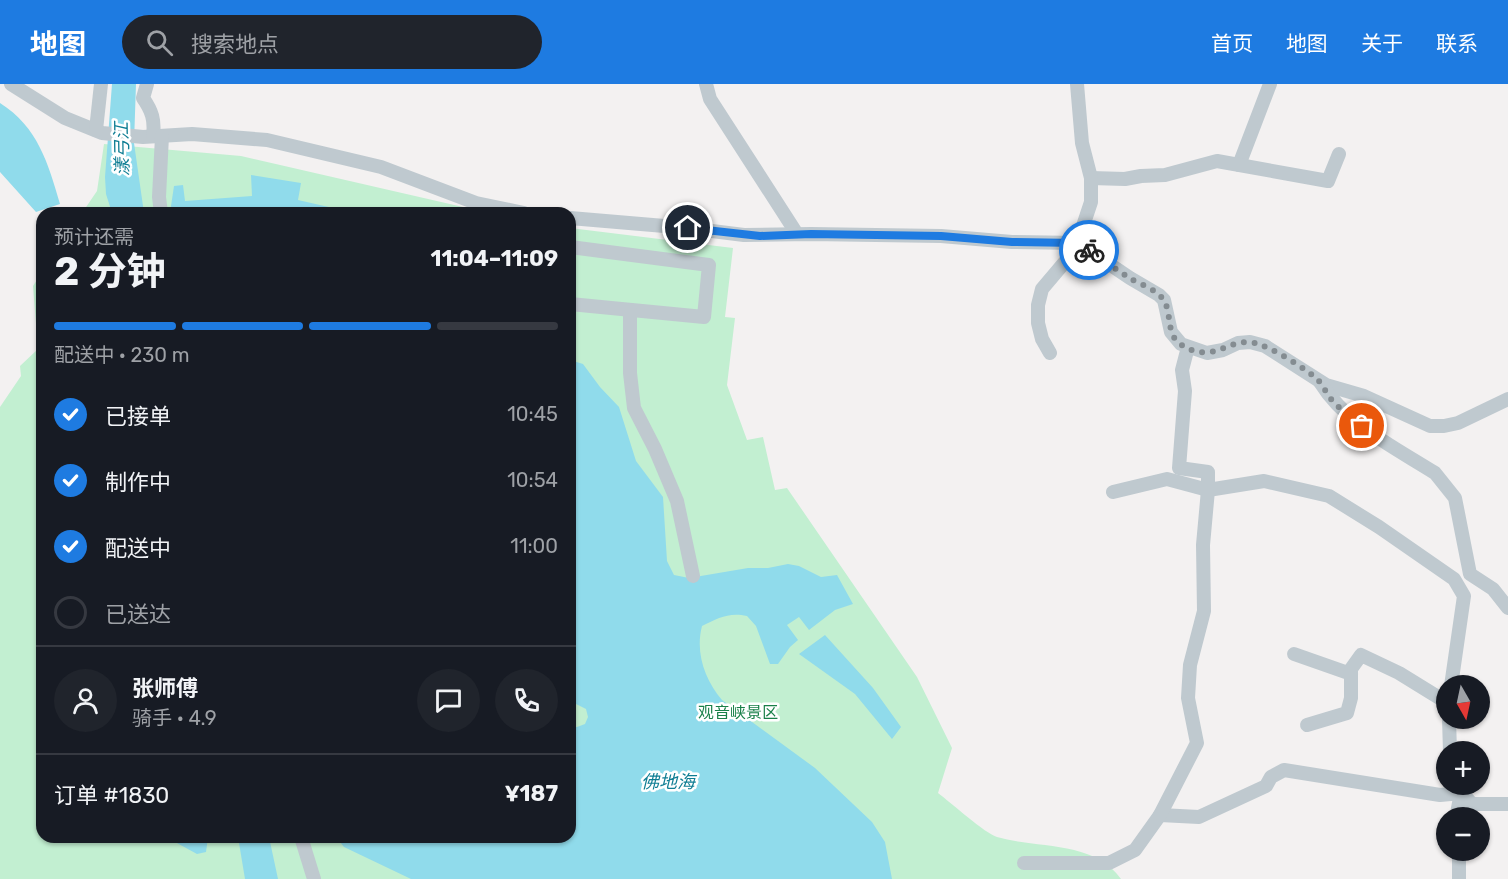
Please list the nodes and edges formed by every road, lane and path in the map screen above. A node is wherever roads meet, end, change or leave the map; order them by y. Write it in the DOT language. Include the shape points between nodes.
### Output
graph roads {
  1 [pos="11,84"];
  2 [pos="101,84"];
  3 [pos="147,84"];
  4 [pos="706,84"];
  5 [pos="1077,84"];
  6 [pos="1270,84"];
  7 [pos="99,132"];
  8 [pos="153,136"];
  9 [pos="1340,154"];
  10 [pos="1239,165"];
  11 [pos="1091,178"];
  12 [pos="160,207"];
  13 [pos="495,207"];
  14 [pos="576,219"];
  15 [pos="796,234"];
  16 [pos="1077,243"];
  17 [pos="576,248"];
  18 [pos="576,305"];
  19 [pos="630,310"];
  20 [pos="1188,347"];
  21 [pos="1050,353"];
  22 [pos="1319,381"];
  23 [pos="1508,399"];
  24 [pos="1208,490"];
  25 [pos="1113,492"];
  26 [pos="1470,574"];
  27 [pos="693,576"];
  28 [pos="1508,608"];
  29 [pos="1294,654"];
  30 [pos="1351,674"];
  31 [pos="1453,675"];
  32 [pos="1454,675"];
  33 [pos="1436,696"];
  34 [pos="1307,725"];
  35 [pos="1436,794"];
  36 [pos="1464,795"];
  37 [pos="1508,804"];
  38 [pos="1160,815"];
  39 [pos="303,843"];
  40 [pos="1459,861"];
  41 [pos="1024,863"];
  42 [pos="314,879"];
  43 [pos="1459,879"];
  1 -- 7 [label="street" via="65,118"];
  2 -- 7 [label="street"];
  3 -- 8 [label="street" via="142,98 154,120"];
  4 -- 15 [label="street" via="710,99"];
  5 -- 11 [label="street" via="1082,143"];
  6 -- 10 [label="street"];
  7 -- 8 [label="street"];
  8 -- 12 [label="street"];
  8 -- 13 [label="street" via="192,134 267,140 381,167"];
  9 -- 10 [label="street" via="1328,181"];
  10 -- 11 [label="street" via="1217,161 1165,175"];
  11 -- 16 [label="street" via="1091,202"];
  14 -- 15 [label="street" via="744,235"];
  15 -- 16 [label="street"];
  16 -- 20 [label="street" via="1159,294 1167,308 1171,332"];
  16 -- 21 [label="street" via="1042,288 1038,323"];
  17 -- 19 [label="street" via="709,265 704,317"];
  18 -- 19 [label="street"];
  19 -- 27 [label="street" via="634,408 677,501"];
  20 -- 22 [label="street" via="1207,353 1238,343 1257,343"];
  20 -- 24 [label="street" via="1182,370 1185,392 1179,468 1208,472"];
  22 -- 23 [label="street" via="1364,396 1430,426 1458,423"];
  22 -- 26 [label="street" via="1330,399 1362,426 1435,473 1451,491"];
  24 -- 25 [label="street" via="1167,479"];
  24 -- 31 [label="street" via="1264,481 1329,496 1454,579 1464,596"];
  24 -- 38 [label="street" via="1203,545 1204,611 1188,687 1197,743"];
  26 -- 28 [label="street" via="1493,589"];
  26 -- 32 [label="street"];
  29 -- 30 [label="street"];
  30 -- 33 [label="street" via="1361,656"];
  30 -- 34 [label="street" via="1347,713"];
  35 -- 38 [label="street" via="1284,770 1271,777 1266,786 1199,817"];
  36 -- 37 [label="street" via="1472,804"];
  38 -- 41 [label="street" via="1136,850 1109,862"];
  39 -- 42 [label="street"];
  40 -- 43 [label="street"];
}
